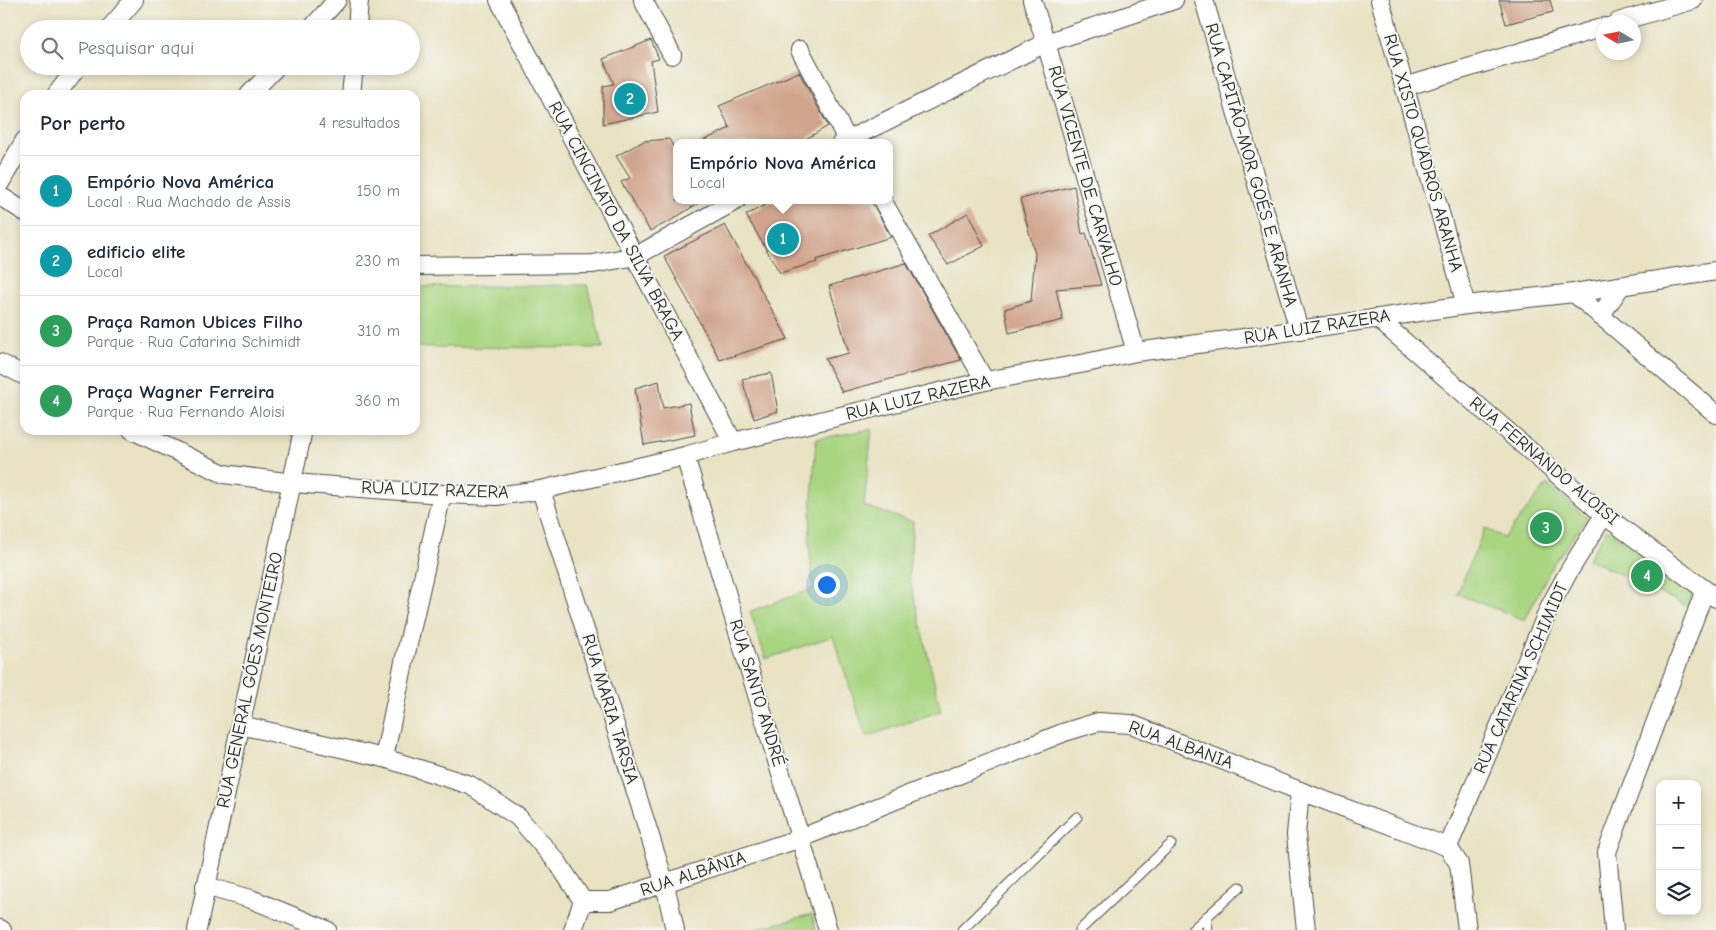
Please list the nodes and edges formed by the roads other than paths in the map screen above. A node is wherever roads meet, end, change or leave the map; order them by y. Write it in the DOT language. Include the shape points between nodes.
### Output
graph roads {
  1 [pos="134,0"];
  2 [pos="337,0"];
  3 [pos="359,0"];
  4 [pos="499,0"];
  5 [pos="642,0"];
  6 [pos="1032,0"];
  7 [pos="1174,0"];
  8 [pos="1204,0"];
  9 [pos="1380,0"];
  10 [pos="1693,0"];
  11 [pos="1641,15"];
  12 [pos="117,20"];
  13 [pos="319,20"];
  14 [pos="358,20"];
  15 [pos="1596,29"];
  16 [pos="1046,43"];
  17 [pos="800,50"];
  18 [pos="672,55"];
  19 [pos="71,75"];
  20 [pos="268,75"];
  21 [pos="353,75"];
  22 [pos="1404,87"];
  23 [pos="60,90"];
  24 [pos="254,90"];
  25 [pos="352,90"];
  26 [pos="844,139"];
  27 [pos="851,139"];
  28 [pos="20,148"];
  29 [pos="0,182"];
  30 [pos="0,196"];
  31 [pos="730,204"];
  32 [pos="884,204"];
  33 [pos="20,209"];
  34 [pos="636,256"];
  35 [pos="420,266"];
  36 [pos="1716,271"];
  37 [pos="1620,286"];
  38 [pos="1574,293"];
  39 [pos="1466,305"];
  40 [pos="1600,316"];
  41 [pos="1377,318"];
  42 [pos="1299,330"];
  43 [pos="1136,352"];
  44 [pos="985,381"];
  45 [pos="1716,414"];
  46 [pos="142,435"];
  47 [pos="302,435"];
  48 [pos="733,442"];
  49 [pos="685,456"];
  50 [pos="293,483"];
  51 [pos="541,490"];
  52 [pos="442,494"];
  53 [pos="1604,515"];
  54 [pos="1710,594"];
  55 [pos="240,725"];
  56 [pos="384,758"];
  57 [pos="1300,791"];
  58 [pos="1078,817"];
  59 [pos="801,838"];
  60 [pos="1172,844"];
  61 [pos="1448,847"];
  62 [pos="665,884"];
  63 [pos="206,886"];
  64 [pos="1240,887"];
  65 [pos="583,901"];
  66 [pos="1206,917"];
  67 [pos="197,930"];
  68 [pos="327,930"];
  69 [pos="573,930"];
  70 [pos="675,930"];
  71 [pos="828,930"];
  72 [pos="962,930"];
  73 [pos="1080,930"];
  74 [pos="1192,930"];
  75 [pos="1208,930"];
  76 [pos="1306,930"];
  77 [pos="1467,930"];
  78 [pos="1614,930"];
  1 -- 12 [label="street"];
  2 -- 13 [label="street"];
  3 -- 14 [label="street"];
  4 -- 34 [label="street, RUA CINCINATO DA SILVA BRAGA"];
  5 -- 18 [label="street"];
  6 -- 16 [label="street, RUA VICENTE DE CARVALHO"];
  7 -- 16 [label="street"];
  8 -- 42 [label="street, RUA CAPITÃO-MOR GOÉS E ARANHA"];
  9 -- 22 [label="street, RUA XISTO QUADROS ARANHA"];
  10 -- 11 [label="street"];
  15 -- 22 [label="street"];
  16 -- 27 [label="street"];
  16 -- 43 [label="street, RUA VICENTE DE CARVALHO"];
  17 -- 26 [label="street"];
  19 -- 23 [label="street"];
  20 -- 24 [label="street"];
  21 -- 25 [label="street"];
  22 -- 39 [label="street, RUA XISTO QUADROS ARANHA"];
  28 -- 29 [label="street"];
  30 -- 33 [label="street"];
  31 -- 34 [label="street"];
  32 -- 44 [label="street"];
  34 -- 35 [label="street" via="593,264"];
  34 -- 48 [label="street, RUA CINCINATO DA SILVA BRAGA"];
  36 -- 37 [label="street, RUA LUIZ RAZERA"];
  37 -- 38 [label="street, RUA LUIZ RAZERA"];
  37 -- 40 [label="street"];
  38 -- 39 [label="street, RUA LUIZ RAZERA"];
  38 -- 40 [label="street"];
  39 -- 41 [label="street, RUA LUIZ RAZERA"];
  40 -- 45 [label="street"];
  41 -- 42 [label="street, RUA LUIZ RAZERA"];
  41 -- 53 [label="street, RUA FERNANDO ALOISI"];
  42 -- 43 [label="street, RUA LUIZ RAZERA"];
  43 -- 44 [label="street, RUA LUIZ RAZERA"];
  44 -- 48 [label="street, RUA LUIZ RAZERA"];
  46 -- 50 [label="street, RUA LUIZ RAZERA" via="224,474"];
  47 -- 50 [label="street, RUA GENERAL GÓES MONTEIRO"];
  48 -- 49 [label="street, RUA LUIZ RAZERA"];
  49 -- 51 [label="street, RUA LUIZ RAZERA"];
  49 -- 59 [label="street, RUA SANTO ANDRÉ"];
  50 -- 52 [label="street, RUA LUIZ RAZERA"];
  50 -- 55 [label="street, RUA GENERAL GÓES MONTEIRO"];
  51 -- 52 [label="street, RUA LUIZ RAZERA" via="496,496"];
  51 -- 62 [label="street, RUA MARIA TARSIA"];
  52 -- 56 [label="street"];
  53 -- 54 [label="street, RUA FERNANDO ALOISI"];
  53 -- 61 [label="street, RUA CATARINA SCHIMIDT" via="1551,604"];
  54 -- 78 [label="street" via="1607,852"];
  55 -- 56 [label="street"];
  55 -- 63 [label="street, RUA GENERAL GÓES MONTEIRO"];
  56 -- 65 [label="street" via="470,785 518,817 558,863"];
  57 -- 59 [label="street, RUA ALBANIA" via="1131,724 1098,722 1065,732"];
  57 -- 61 [label="street, RUA ALBANIA"];
  57 -- 76 [label="street" via="1296,835"];
  58 -- 72 [label="lane"];
  59 -- 62 [label="street, RUA ALBÂNIA"];
  59 -- 71 [label="street, RUA SANTO ANDRÉ"];
  60 -- 73 [label="lane"];
  61 -- 77 [label="street" via="1459,864"];
  62 -- 65 [label="street, RUA ALBÂNIA" via="610,901"];
  62 -- 70 [label="street, RUA MARIA TARSIA"];
  63 -- 67 [label="street, RUA GENERAL GÓES MONTEIRO"];
  63 -- 68 [label="street" via="251,899"];
  64 -- 66 [label="lane"];
  65 -- 69 [label="street"];
  66 -- 74 [label="lane"];
  66 -- 75 [label="lane"];
}
